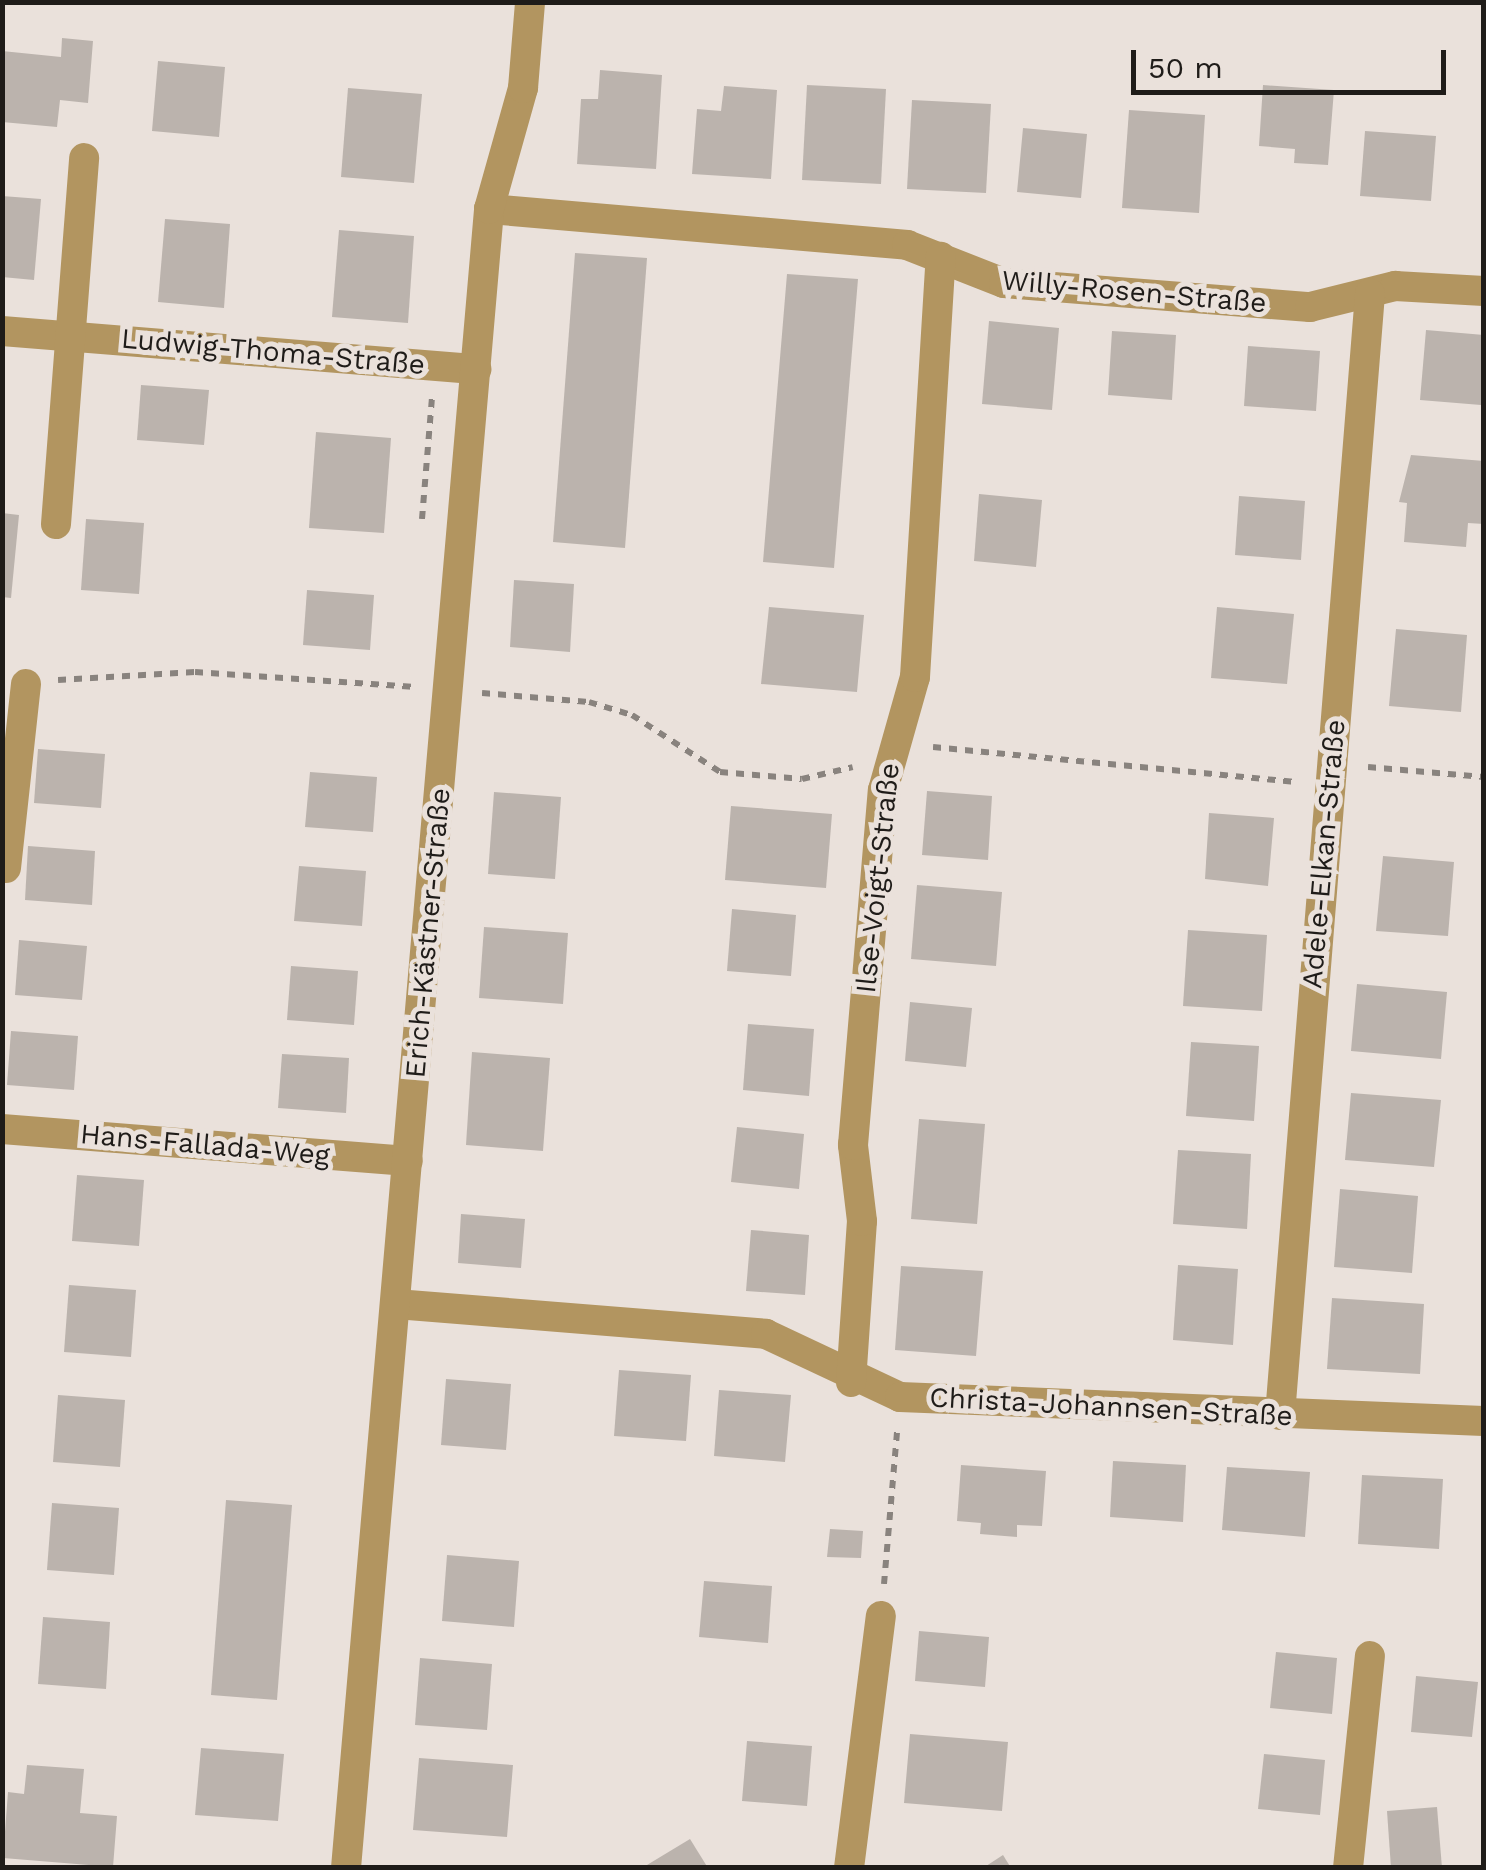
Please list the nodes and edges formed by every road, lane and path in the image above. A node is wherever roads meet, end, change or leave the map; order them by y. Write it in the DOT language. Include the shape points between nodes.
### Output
graph roads {
  1 [pos="530,2"];
  2 [pos="84,158"];
  3 [pos="490,209"];
  4 [pos="941,257"];
  5 [pos="1484,290"];
  6 [pos="1370,294"];
  7 [pos="2,331"];
  8 [pos="69,336"];
  9 [pos="476,369"];
  10 [pos="56,524"];
  11 [pos="26,684"];
  12 [pos="450,690"];
  13 [pos="890,753"];
  14 [pos="1330,773"];
  15 [pos="1484,776"];
  16 [pos="4,878"];
  17 [pos="2,1129"];
  18 [pos="408,1160"];
  19 [pos="396,1304"];
  20 [pos="852,1382"];
  21 [pos="900,1397"];
  22 [pos="1280,1415"];
  23 [pos="1484,1421"];
  24 [pos="881,1616"];
  25 [pos="1370,1656"];
  26 [pos="346,1868"];
  27 [pos="848,1868"];
  28 [pos="1348,1868"];
  1 -- 3 [label="street, Erich-Kästner-Straße" via="522,88"];
  2 -- 8 [label="street"];
  3 -- 4 [label="street, Willy-Rosen-Straße" via="907,246"];
  3 -- 9 [label="street, Erich-Kästner-Straße"];
  4 -- 6 [label="street, Willy-Rosen-Straße" via="1004,283 1310,307"];
  4 -- 13 [label="street, Ilse-Voigt-Straße" via="915,677"];
  5 -- 6 [label="street, Willy-Rosen-Straße" via="1419,285"];
  6 -- 14 [label="street, Adele-Elkan-Straße"];
  7 -- 8 [label="street, Ludwig-Thoma-Straße"];
  8 -- 9 [label="street, Ludwig-Thoma-Straße"];
  8 -- 10 [label="street"];
  9 -- 12 [label="street, Erich-Kästner-Straße"];
  11 -- 12 [label="path" via="195,672"];
  11 -- 16 [label="street"];
  12 -- 13 [label="path" via="589,702 632,715 720,772 802,779"];
  12 -- 18 [label="street, Erich-Kästner-Straße"];
  13 -- 14 [label="path" via="922,746 1288,784"];
  13 -- 20 [label="street, Ilse-Voigt-Straße" via="853,1145 862,1221"];
  14 -- 15 [label="path" via="1372,766"];
  14 -- 22 [label="street, Adele-Elkan-Straße"];
  17 -- 18 [label="street, Hans-Fallada-Weg"];
  18 -- 19 [label="street, Erich-Kästner-Straße"];
  19 -- 20 [label="street, Christa-Johannsen-Straße" via="766,1334 803,1346"];
  19 -- 26 [label="street, Erich-Kästner-Straße"];
  20 -- 21 [label="street, Christa-Johannsen-Straße"];
  21 -- 22 [label="street, Christa-Johannsen-Straße"];
  21 -- 24 [label="path"];
  22 -- 23 [label="street, Christa-Johannsen-Straße"];
  24 -- 27 [label="street"];
  25 -- 28 [label="street"];
}
